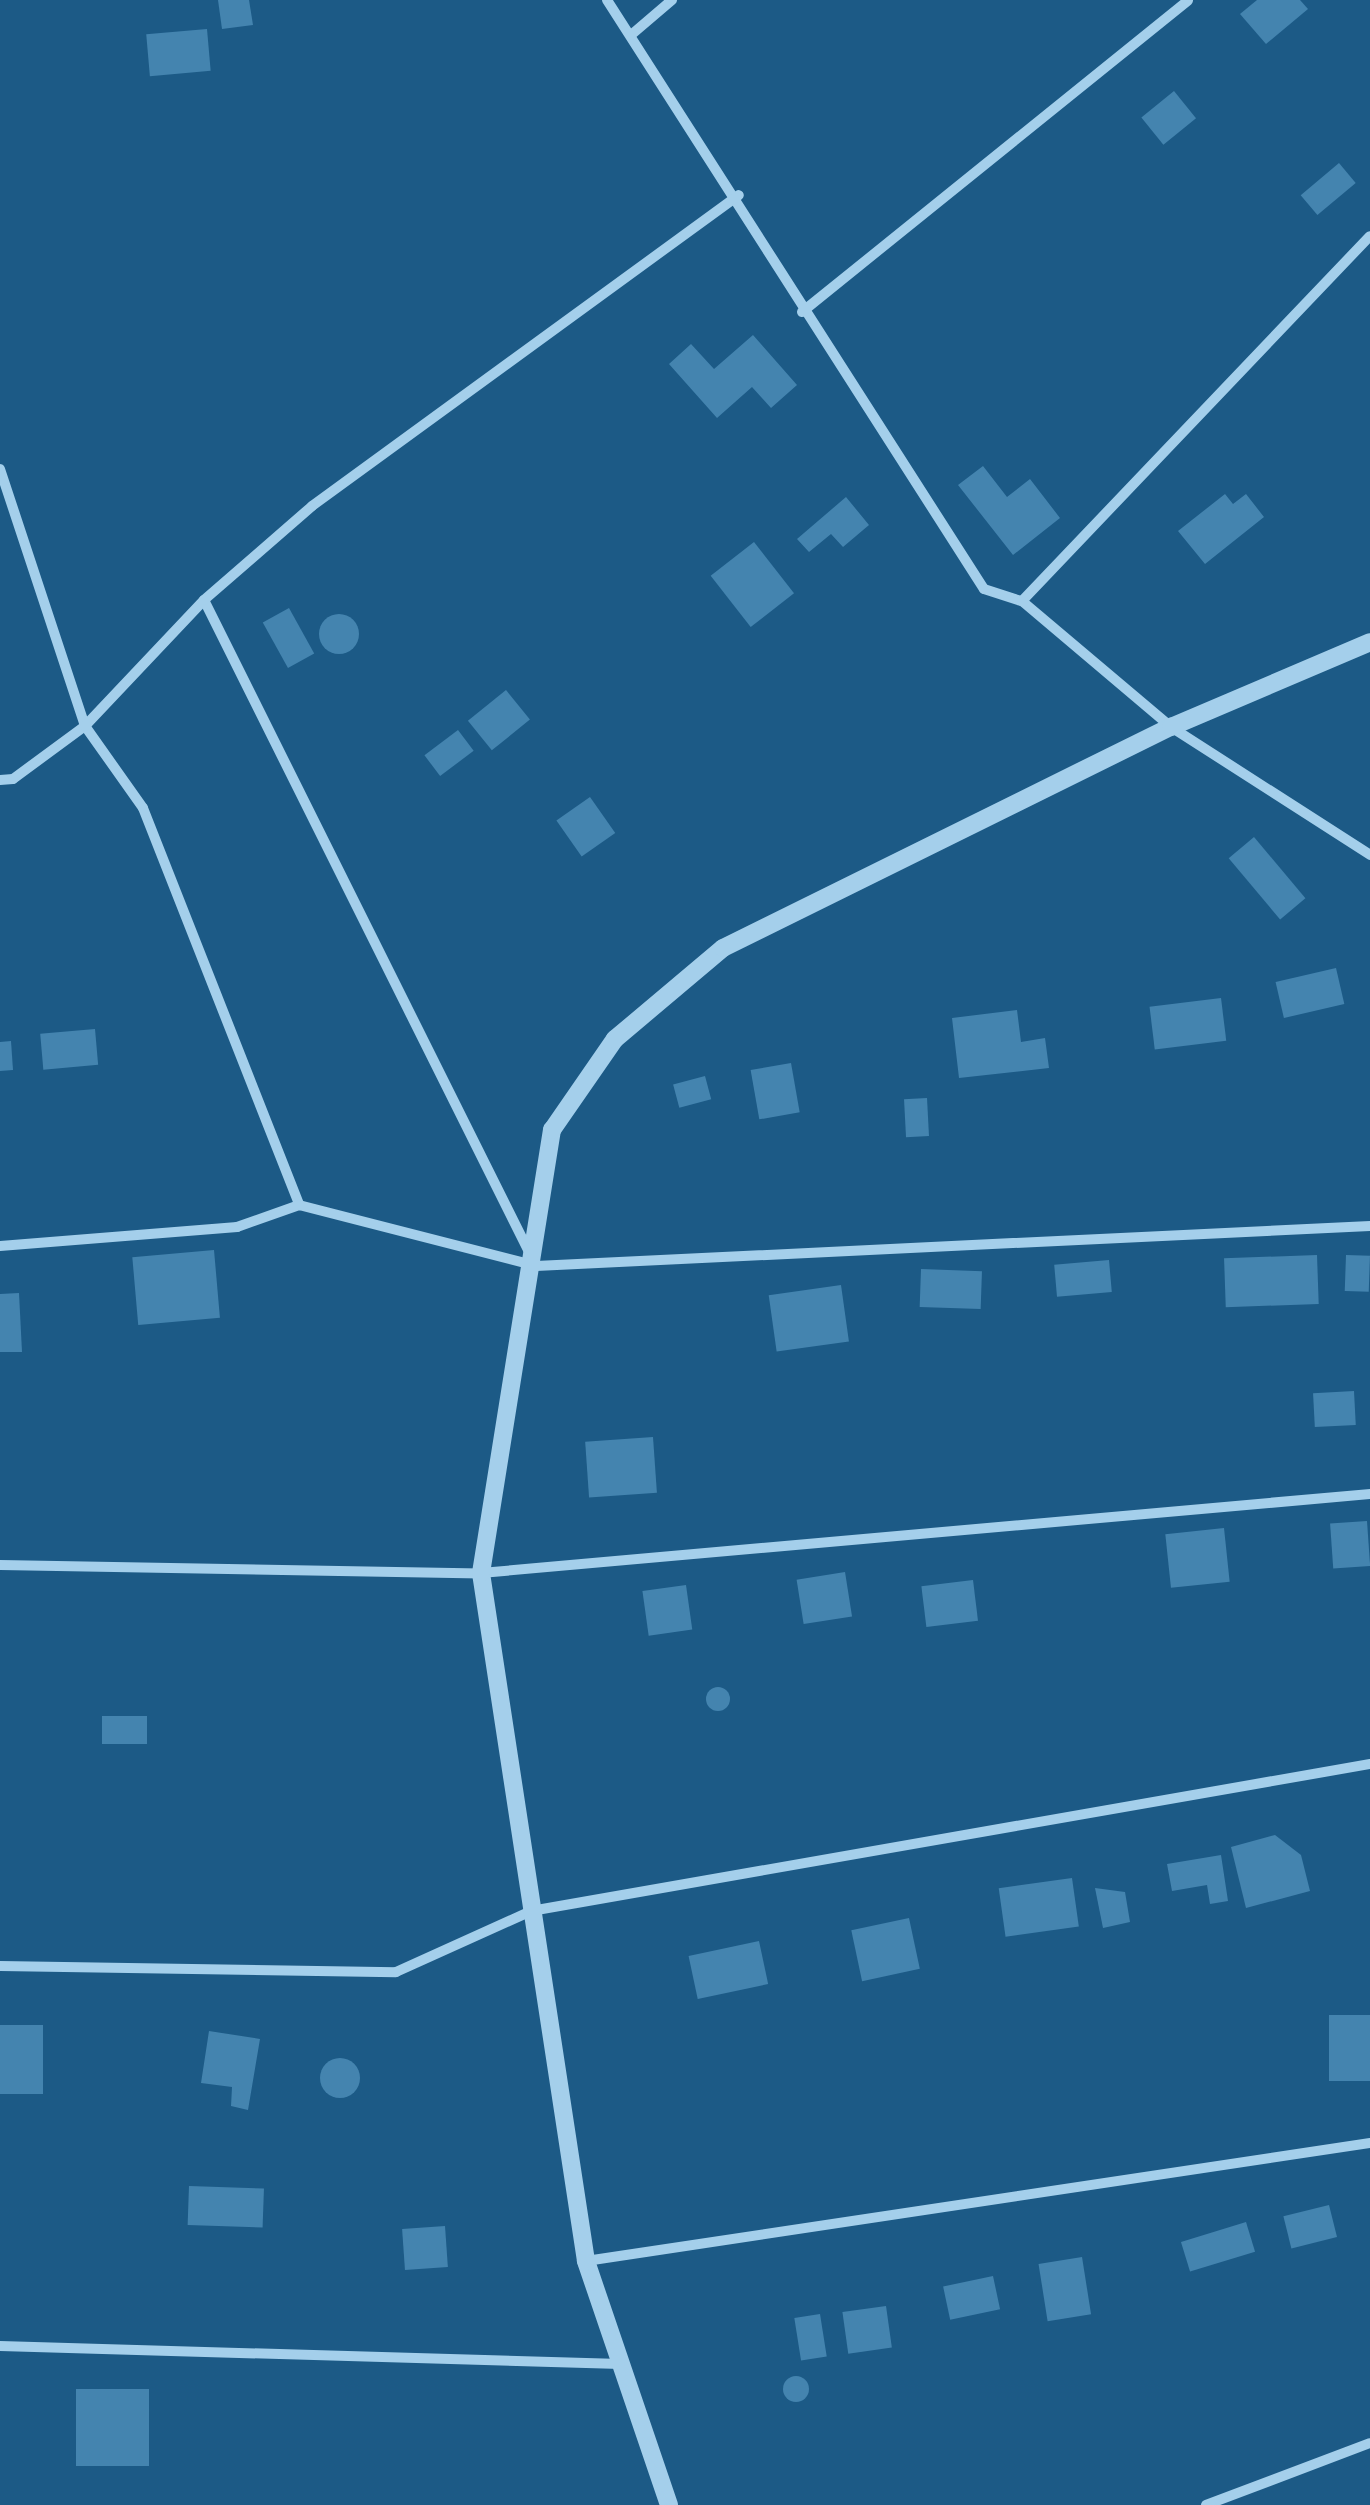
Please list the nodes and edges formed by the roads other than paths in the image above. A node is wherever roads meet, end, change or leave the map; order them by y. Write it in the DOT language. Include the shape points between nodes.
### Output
graph roads {
  1 [pos="607,0"];
  2 [pos="672,0"];
  3 [pos="1188,0"];
  4 [pos="631,36"];
  5 [pos="739,195"];
  6 [pos="1370,236"];
  7 [pos="802,312"];
  8 [pos="0,469"];
  9 [pos="204,600"];
  10 [pos="1022,601"];
  11 [pos="1370,642"];
  12 [pos="85,726"];
  13 [pos="1170,727"];
  14 [pos="0,780"];
  15 [pos="1370,855"];
  16 [pos="299,1206"];
  17 [pos="1370,1226"];
  18 [pos="0,1246"];
  19 [pos="536,1266"];
  20 [pos="1370,1494"];
  21 [pos="0,1565"];
  22 [pos="481,1573"];
  23 [pos="1370,1764"];
  24 [pos="531,1911"];
  25 [pos="0,1966"];
  26 [pos="1370,2144"];
  27 [pos="586,2261"];
  28 [pos="0,2346"];
  29 [pos="621,2364"];
  30 [pos="1370,2443"];
  31 [pos="669,2505"];
  32 [pos="1206,2505"];
  1 -- 4 [label="street"];
  2 -- 4 [label="street"];
  3 -- 7 [label="street"];
  4 -- 5 [label="street"];
  5 -- 7 [label="street"];
  5 -- 9 [label="street" via="312,506"];
  6 -- 10 [label="street"];
  7 -- 10 [label="street" via="984,589"];
  8 -- 12 [label="street"];
  9 -- 12 [label="street"];
  9 -- 19 [label="street"];
  10 -- 13 [label="street"];
  11 -- 13 [label="street"];
  12 -- 14 [label="street" via="13,779"];
  12 -- 16 [label="street" via="143,808"];
  13 -- 15 [label="street"];
  13 -- 19 [label="street" via="723,948 615,1039 552,1130"];
  16 -- 18 [label="street" via="238,1227"];
  16 -- 19 [label="street"];
  17 -- 19 [label="street"];
  19 -- 22 [label="street"];
  20 -- 22 [label="street"];
  21 -- 22 [label="street"];
  22 -- 24 [label="street"];
  23 -- 24 [label="street"];
  24 -- 25 [label="street" via="396,1972"];
  24 -- 27 [label="street"];
  26 -- 27 [label="street"];
  27 -- 29 [label="street"];
  28 -- 29 [label="street"];
  29 -- 31 [label="street"];
  30 -- 32 [label="street"];
}
